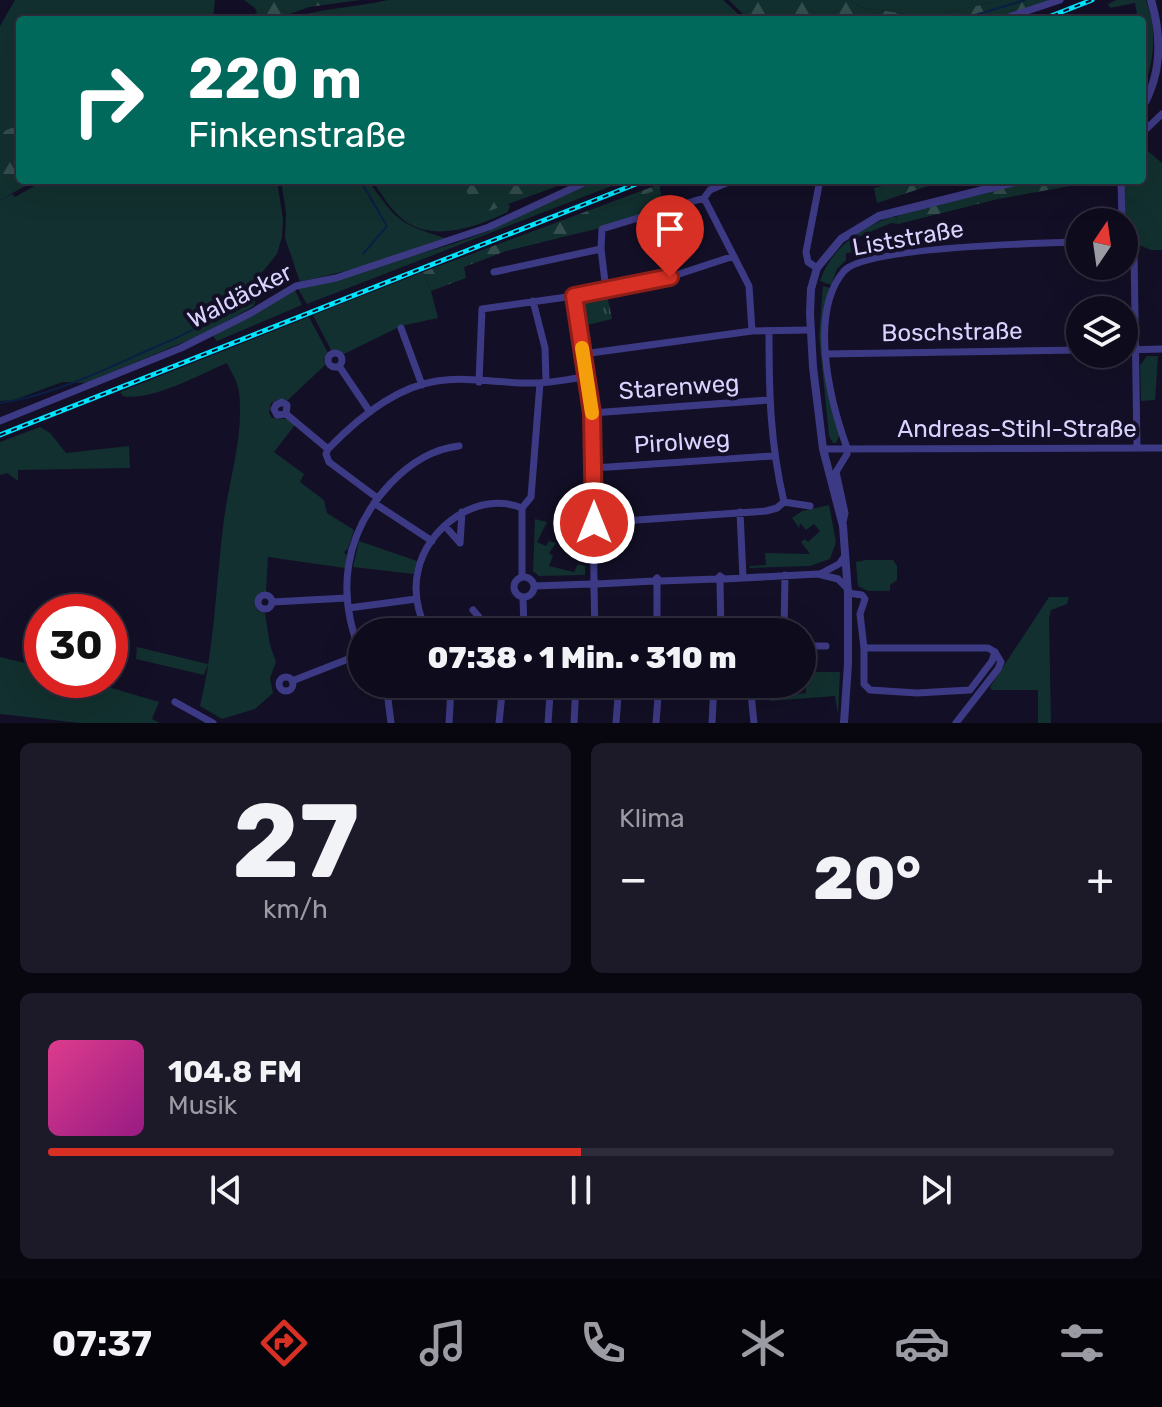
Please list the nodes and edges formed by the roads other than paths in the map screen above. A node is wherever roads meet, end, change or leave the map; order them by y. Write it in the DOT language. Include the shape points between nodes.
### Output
graph roads {
  1 [pos="1060,0"];
  2 [pos="1151,0"];
  3 [pos="1012,16"];
  4 [pos="1146,100"];
  5 [pos="1162,114"];
  6 [pos="1146,118"];
  7 [pos="1152,121"];
  8 [pos="1146,128"];
  9 [pos="581,184"];
  10 [pos="724,184"];
  11 [pos="819,184"];
  12 [pos="1004,184"];
  13 [pos="1121,184"];
  14 [pos="704,198"];
  15 [pos="1122,208"];
  16 [pos="1066,242"];
  17 [pos="601,249"];
  18 [pos="734,256"];
  19 [pos="817,268"];
  20 [pos="494,272"];
  21 [pos="606,290"];
  22 [pos="574,296"];
  23 [pos="533,301"];
  24 [pos="401,328"];
  25 [pos="811,330"];
  26 [pos="752,331"];
  27 [pos="769,332"];
  28 [pos="1138,349"];
  29 [pos="1162,349"];
  30 [pos="1066,350"];
  31 [pos="583,354"];
  32 [pos="825,354"];
  33 [pos="339,366"];
  34 [pos="1135,368"];
  35 [pos="585,377"];
  36 [pos="479,382"];
  37 [pos="543,383"];
  38 [pos="422,385"];
  39 [pos="769,400"];
  40 [pos="370,412"];
  41 [pos="592,413"];
  42 [pos="286,414"];
  43 [pos="0,421"];
  44 [pos="459,446"];
  45 [pos="1137,448"];
  46 [pos="1162,448"];
  47 [pos="328,449"];
  48 [pos="824,453"];
  49 [pos="845,454"];
  50 [pos="773,456"];
  51 [pos="594,468"];
  52 [pos="375,500"];
  53 [pos="784,502"];
  54 [pos="810,506"];
  55 [pos="522,508"];
  56 [pos="462,512"];
  57 [pos="740,512"];
  58 [pos="594,523"];
  59 [pos="445,526"];
  60 [pos="843,526"];
  61 [pos="432,541"];
  62 [pos="846,556"];
  63 [pos="831,569"];
  64 [pos="847,573"];
  65 [pos="818,574"];
  66 [pos="785,575"];
  67 [pos="522,576"];
  68 [pos="743,578"];
  69 [pos="838,579"];
  70 [pos="720,580"];
  71 [pos="657,582"];
  72 [pos="594,584"];
  73 [pos="534,586"];
  74 [pos="848,591"];
  75 [pos="523,597"];
  76 [pos="347,598"];
  77 [pos="416,599"];
  78 [pos="272,602"];
  79 [pos="349,608"];
  80 [pos="473,610"];
  81 [pos="352,618"];
  82 [pos="422,618"];
  83 [pos="478,618"];
  84 [pos="524,618"];
  85 [pos="595,618"];
  86 [pos="657,618"];
  87 [pos="721,618"];
  88 [pos="784,618"];
  89 [pos="816,646"];
  90 [pos="826,646"];
  91 [pos="864,648"];
  92 [pos="995,652"];
  93 [pos="348,660"];
  94 [pos="292,681"];
  95 [pos="387,698"];
  96 [pos="450,698"];
  97 [pos="502,698"];
  98 [pos="550,698"];
  99 [pos="575,698"];
  100 [pos="618,698"];
  101 [pos="658,698"];
  102 [pos="713,698"];
  103 [pos="751,698"];
  104 [pos="175,702"];
  105 [pos="213,723"];
  106 [pos="391,723"];
  107 [pos="449,723"];
  108 [pos="499,723"];
  109 [pos="548,723"];
  110 [pos="574,723"];
  111 [pos="616,723"];
  112 [pos="656,723"];
  113 [pos="712,723"];
  114 [pos="754,723"];
  115 [pos="844,723"];
  116 [pos="956,723"];
  1 -- 3 [label="street"];
  2 -- 4 [label="street" via="1159,27 1159,57"];
  5 -- 7 [label="street"];
  6 -- 7 [label="street"];
  7 -- 8 [label="street"];
  9 -- 43 [label="street, Waldäcker" via="489,227 336,278 296,286 181,348"];
  10 -- 14 [label="street"];
  11 -- 19 [label="street" via="806,252 808,262"];
  12 -- 19 [label="street" via="879,216 841,239"];
  13 -- 15 [label="street"];
  14 -- 17 [label="street" via="602,229"];
  14 -- 18 [label="street"];
  16 -- 32 [label="street, Liststraße" via="997,244 851,265 829,305"];
  17 -- 20 [label="street"];
  17 -- 21 [label="street"];
  18 -- 21 [label="street"];
  18 -- 26 [label="street" via="749,286"];
  19 -- 25 [label="street"];
  21 -- 22 [label="street"];
  22 -- 23 [label="street"];
  22 -- 31 [label="street"];
  23 -- 36 [label="street" via="482,309"];
  23 -- 37 [label="street" via="545,348"];
  24 -- 38 [label="street"];
  25 -- 27 [label="street"];
  25 -- 48 [label="street"];
  26 -- 27 [label="street"];
  26 -- 31 [label="street"];
  27 -- 39 [label="street"];
  28 -- 29 [label="street"];
  30 -- 32 [label="street, Boschstraße"];
  31 -- 35 [label="street"];
  32 -- 49 [label="street, Liststraße"];
  33 -- 40 [label="street"];
  34 -- 45 [label="street"];
  35 -- 37 [label="street"];
  35 -- 41 [label="street"];
  36 -- 37 [label="street"];
  36 -- 38 [label="street"];
  37 -- 55 [label="street" via="531,497"];
  38 -- 40 [label="street"];
  39 -- 41 [label="street, Starenweg"];
  39 -- 50 [label="street"];
  40 -- 47 [label="street"];
  41 -- 51 [label="street"];
  42 -- 47 [label="street"];
  44 -- 52 [label="street" via="419,460"];
  45 -- 46 [label="street, Andreas-Stihl-Straße"];
  45 -- 49 [label="street, Andreas-Stihl-Straße"];
  47 -- 52 [label="street" via="329,462"];
  48 -- 49 [label="street, Andreas-Stihl-Straße"];
  48 -- 60 [label="street"];
  49 -- 60 [label="street" via="836,472"];
  50 -- 51 [label="street, Pirolweg"];
  50 -- 53 [label="street"];
  51 -- 58 [label="street"];
  52 -- 61 [label="street"];
  52 -- 76 [label="street" via="354,541"];
  53 -- 54 [label="street"];
  53 -- 57 [label="street" via="766,511"];
  55 -- 56 [label="street" via="495,504"];
  55 -- 67 [label="street"];
  56 -- 59 [label="street"];
  56 -- 59 [label="street" via="460,543"];
  57 -- 58 [label="street"];
  57 -- 68 [label="street"];
  58 -- 72 [label="street"];
  59 -- 61 [label="street"];
  60 -- 62 [label="street"];
  61 -- 77 [label="street" via="419,565"];
  62 -- 63 [label="street"];
  62 -- 64 [label="street"];
  63 -- 64 [label="street"];
  63 -- 65 [label="street"];
  64 -- 69 [label="street"];
  64 -- 74 [label="street"];
  65 -- 66 [label="street"];
  65 -- 69 [label="street"];
  66 -- 68 [label="street"];
  66 -- 88 [label="street"];
  67 -- 73 [label="street"];
  67 -- 75 [label="street" via="514,585"];
  68 -- 70 [label="street"];
  69 -- 74 [label="street"];
  70 -- 71 [label="street"];
  70 -- 87 [label="street"];
  71 -- 72 [label="street"];
  71 -- 86 [label="street"];
  72 -- 73 [label="street"];
  72 -- 85 [label="street"];
  73 -- 75 [label="street"];
  74 -- 91 [label="street" via="865,599 860,614"];
  74 -- 115 [label="street"];
  75 -- 84 [label="street"];
  76 -- 78 [label="street"];
  76 -- 79 [label="street"];
  77 -- 79 [label="street"];
  77 -- 82 [label="street"];
  79 -- 81 [label="street"];
  80 -- 83 [label="street"];
  89 -- 90 [label="street"];
  91 -- 92 [label="street"];
  91 -- 92 [label="street" via="866,688 917,693 970,690"];
  92 -- 116 [label="street" via="1001,662 998,669"];
  93 -- 94 [label="street"];
  95 -- 106 [label="street"];
  96 -- 107 [label="street"];
  97 -- 108 [label="street"];
  98 -- 109 [label="street"];
  99 -- 110 [label="street"];
  100 -- 111 [label="street"];
  101 -- 112 [label="street"];
  102 -- 113 [label="street"];
  103 -- 114 [label="street"];
  104 -- 105 [label="street"];
}
